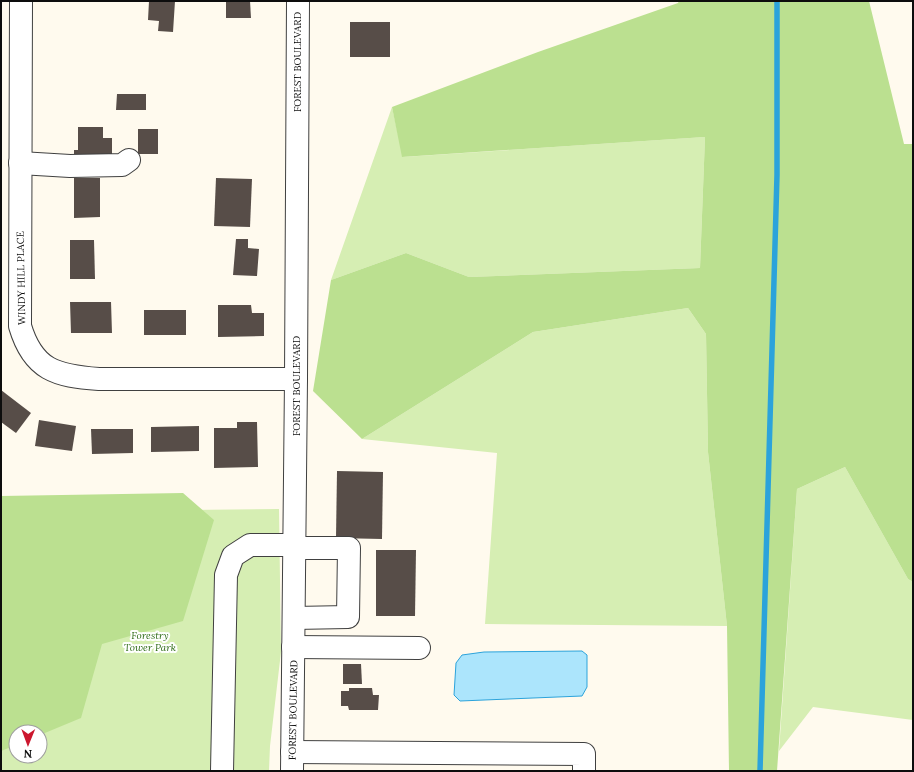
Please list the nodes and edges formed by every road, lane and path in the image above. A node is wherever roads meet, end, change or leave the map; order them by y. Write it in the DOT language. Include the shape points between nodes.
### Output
graph roads {
  1 [pos="21,1"];
  2 [pos="298,1"];
  3 [pos="129,160"];
  4 [pos="20,162"];
  5 [pos="296,379"];
  6 [pos="294,546"];
  7 [pos="294,618"];
  8 [pos="293,647"];
  9 [pos="419,648"];
  10 [pos="292,761"];
  11 [pos="222,771"];
  12 [pos="584,771"];
  1 -- 4 [label="street, WINDY HILL PLACE"];
  2 -- 5 [label="street, FOREST BOULEVARD"];
  3 -- 4 [label="street" via="122,165 70,166"];
  4 -- 5 [label="street, WINDY HILL PLACE" via="20,326 26,344 37,360 53,371 71,377"];
  5 -- 6 [label="street, FOREST BOULEVARD"];
  6 -- 7 [label="street, FOREST BOULEVARD"];
  6 -- 7 [label="street" via="349,548 349,594 348,617"];
  6 -- 11 [label="street" via="250,545 233,556 226,574"];
  7 -- 8 [label="street, FOREST BOULEVARD"];
  8 -- 9 [label="street"];
  8 -- 10 [label="street, FOREST BOULEVARD"];
  10 -- 12 [label="street" via="584,754"];
}
